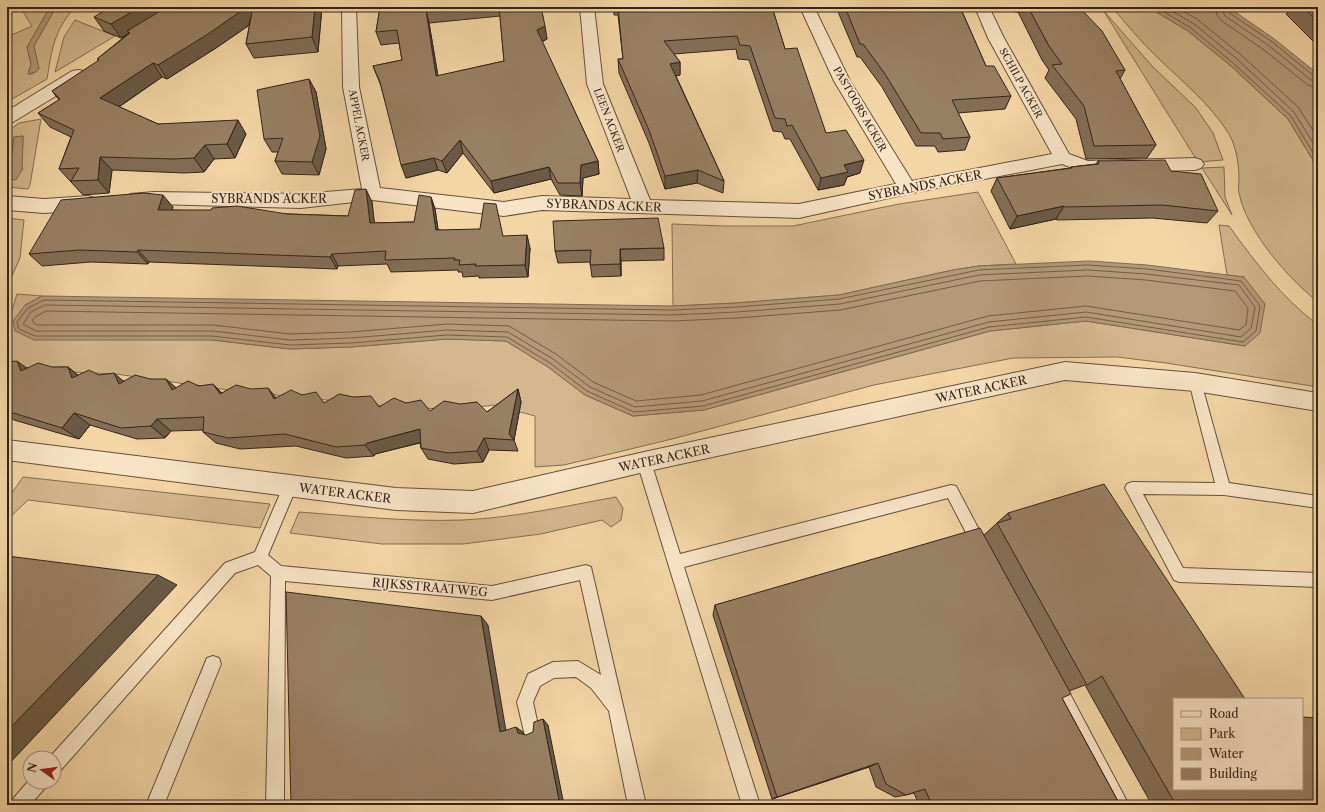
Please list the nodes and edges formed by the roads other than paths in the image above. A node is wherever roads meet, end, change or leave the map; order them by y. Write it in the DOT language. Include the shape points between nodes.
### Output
graph roads {
  1 [pos="349,7"];
  2 [pos="587,7"];
  3 [pos="807,7"];
  4 [pos="982,7"];
  5 [pos="92,66"];
  6 [pos="7,118"];
  7 [pos="1063,158"];
  8 [pos="1195,164"];
  9 [pos="907,188"];
  10 [pos="372,194"];
  11 [pos="7,204"];
  12 [pos="643,206"];
  13 [pos="1195,382"];
  14 [pos="1318,402"];
  15 [pos="7,450"];
  16 [pos="644,462"];
  17 [pos="290,486"];
  18 [pos="1224,489"];
  19 [pos="1318,502"];
  20 [pos="260,557"];
  21 [pos="988,560"];
  22 [pos="675,562"];
  23 [pos="278,572"];
  24 [pos="1318,580"];
  25 [pos="213,664"];
  26 [pos="1049,672"];
  27 [pos="616,708"];
  28 [pos="531,730"];
  29 [pos="62,757"];
  30 [pos="32,790"];
  31 [pos="19,805"];
  32 [pos="155,805"];
  33 [pos="275,805"];
  34 [pos="637,805"];
  35 [pos="751,805"];
  36 [pos="1120,805"];
  1 -- 10 [label="street, APPEL ACKER" via="351,88"];
  2 -- 12 [label="street, LEEN ACKER" via="594,84"];
  3 -- 9 [label="street, PASTOORS ACKER" via="842,81"];
  4 -- 7 [label="street, SCHILP ACKER" via="996,38"];
  5 -- 6 [label="street"];
  7 -- 8 [label="street" via="1086,167"];
  7 -- 9 [label="street, SYBRANDS ACKER"];
  9 -- 12 [label="street, SYBRANDS ACKER" via="799,211"];
  10 -- 11 [label="street, SYBRANDS ACKER" via="301,201 154,198 44,206"];
  10 -- 12 [label="street, SYBRANDS ACKER" via="504,209 542,203"];
  13 -- 14 [label="street, WATER ACKER"];
  13 -- 16 [label="street, WATER ACKER" via="1065,371"];
  13 -- 18 [label="lane"];
  15 -- 17 [label="street, WATER ACKER"];
  16 -- 17 [label="street, WATER ACKER" via="473,502 396,499"];
  16 -- 22 [label="lane"];
  17 -- 20 [label="lane"];
  18 -- 19 [label="lane"];
  18 -- 24 [label="lane" via="1132,488 1179,575"];
  20 -- 23 [label="lane"];
  20 -- 29 [label="lane" via="230,568"];
  21 -- 22 [label="lane" via="951,491"];
  22 -- 35 [label="lane"];
  23 -- 27 [label="lane, RIJKSSTRAATWEG" via="492,593 586,572"];
  23 -- 33 [label="lane"];
  25 -- 32 [label="lane"];
  26 -- 36 [label="lane"];
  27 -- 28 [label="lane, RIJKSSTRAATWEG" via="597,682 578,669 553,670 534,680 525,702"];
  27 -- 34 [label="lane, RIJKSSTRAATWEG"];
  30 -- 31 [label="lane"];
}
